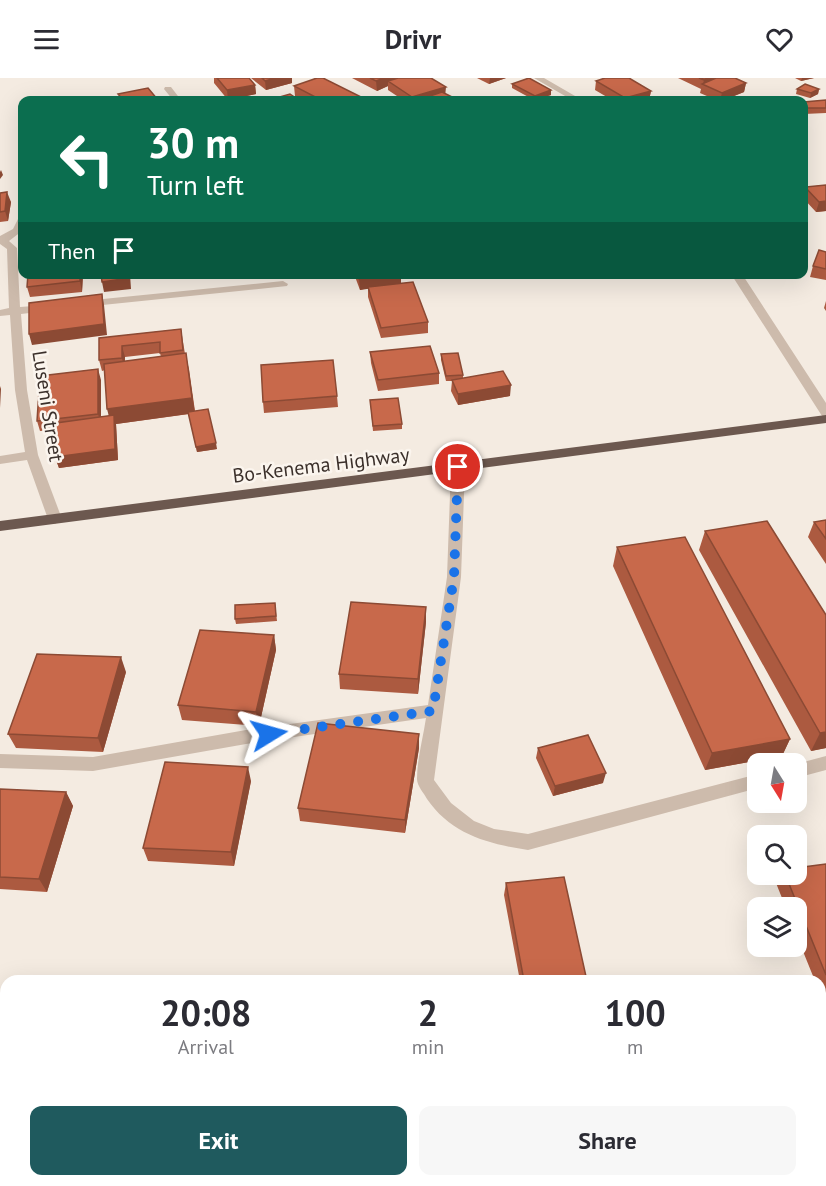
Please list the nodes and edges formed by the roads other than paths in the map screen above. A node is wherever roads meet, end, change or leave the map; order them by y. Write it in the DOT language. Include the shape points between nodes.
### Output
graph roads {
  1 [pos="538,78"];
  2 [pos="168,90"];
  3 [pos="173,96"];
  4 [pos="571,96"];
  5 [pos="18,229"];
  6 [pos="2,239"];
  7 [pos="739,279"];
  8 [pos="283,284"];
  9 [pos="15,311"];
  10 [pos="0,313"];
  11 [pos="826,413"];
  12 [pos="826,419"];
  13 [pos="32,455"];
  14 [pos="0,460"];
  15 [pos="458,467"];
  16 [pos="55,519"];
  17 [pos="0,526"];
  18 [pos="433,711"];
  19 [pos="0,760"];
  20 [pos="826,763"];
  21 [pos="807,768"];
  22 [pos="747,784"];
  1 -- 4 [label="street"];
  2 -- 3 [label="street"];
  5 -- 6 [label="street"];
  6 -- 9 [label="street, Luseni Street" via="12,248"];
  7 -- 11 [label="street"];
  8 -- 9 [label="street"];
  9 -- 10 [label="street"];
  9 -- 13 [label="street, Luseni Street" via="21,390"];
  12 -- 15 [label="highway, Bo-Kenema Highway"];
  13 -- 14 [label="street"];
  13 -- 16 [label="street, Luseni Street"];
  15 -- 16 [label="highway, Bo-Kenema Highway"];
  15 -- 18 [label="street" via="454,577"];
  16 -- 17 [label="highway, Bo-Kenema Highway"];
  18 -- 19 [label="street" via="246,737 93,764"];
  18 -- 22 [label="street" via="425,781 439,805 459,821 491,837 528,842"];
  20 -- 21 [label="street"];
}
